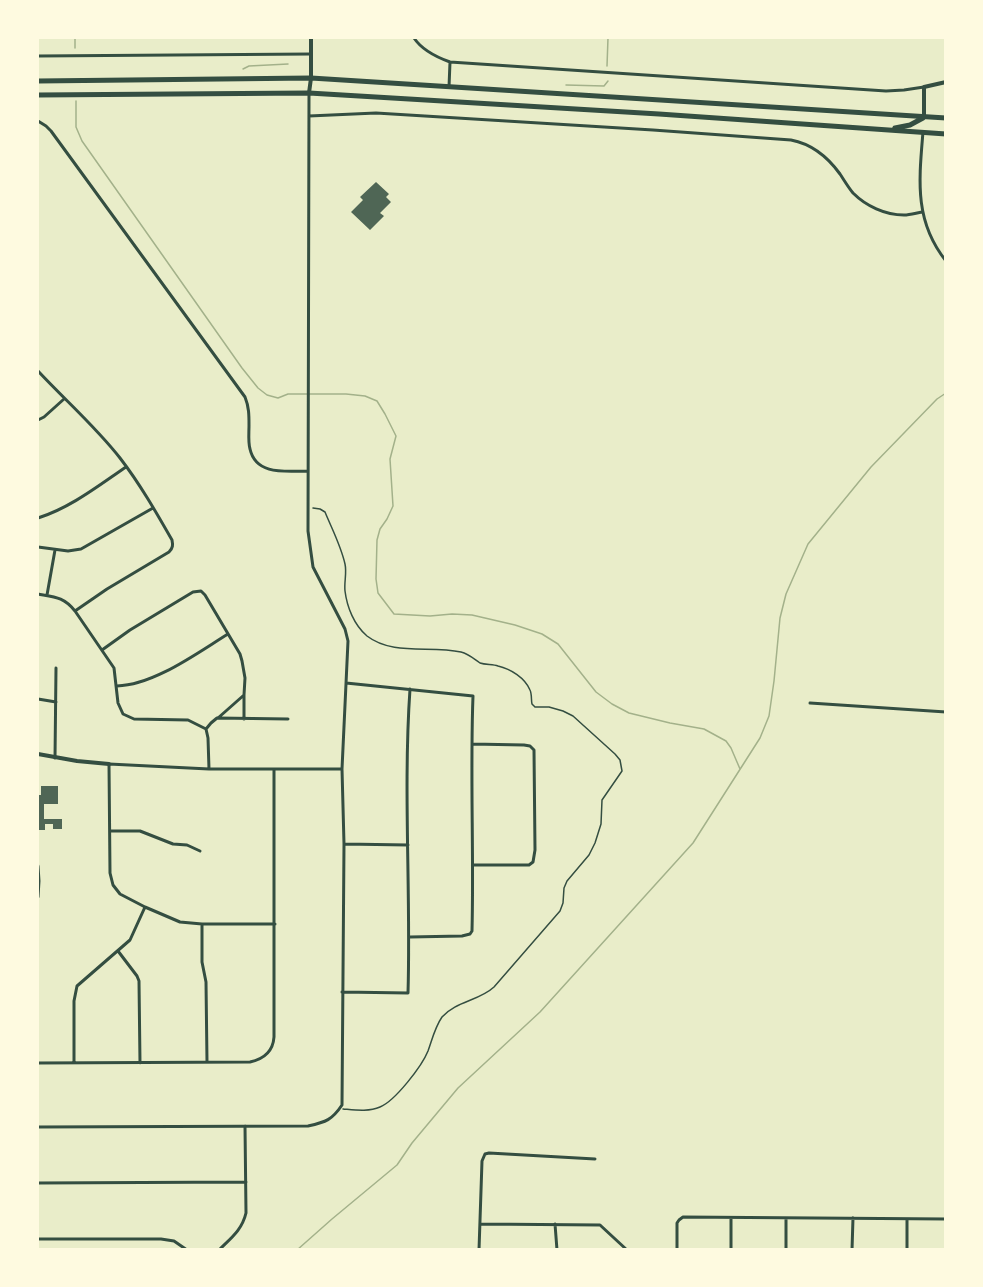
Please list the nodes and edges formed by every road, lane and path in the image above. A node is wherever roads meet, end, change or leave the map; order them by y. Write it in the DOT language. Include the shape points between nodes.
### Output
graph roads {
  1 [pos="310,38"];
  2 [pos="414,38"];
  3 [pos="311,54"];
  4 [pos="38,56"];
  5 [pos="450,62"];
  6 [pos="310,78"];
  7 [pos="38,81"];
  8 [pos="945,82"];
  9 [pos="449,87"];
  10 [pos="924,87"];
  11 [pos="309,93"];
  12 [pos="38,95"];
  13 [pos="309,116"];
  14 [pos="924,117"];
  15 [pos="945,118"];
  16 [pos="38,122"];
  17 [pos="879,129"];
  18 [pos="923,132"];
  19 [pos="945,134"];
  20 [pos="922,212"];
  21 [pos="945,261"];
  22 [pos="38,371"];
  23 [pos="64,399"];
  24 [pos="38,420"];
  25 [pos="126,467"];
  26 [pos="307,471"];
  27 [pos="153,508"];
  28 [pos="38,518"];
  29 [pos="38,547"];
  30 [pos="55,550"];
  31 [pos="38,594"];
  32 [pos="47,596"];
  33 [pos="75,611"];
  34 [pos="228,634"];
  35 [pos="102,650"];
  36 [pos="56,668"];
  37 [pos="346,683"];
  38 [pos="117,686"];
  39 [pos="410,689"];
  40 [pos="244,695"];
  41 [pos="38,699"];
  42 [pos="56,702"];
  43 [pos="810,703"];
  44 [pos="945,712"];
  45 [pos="123,714"];
  46 [pos="119,718"];
  47 [pos="218,718"];
  48 [pos="244,719"];
  49 [pos="288,719"];
  50 [pos="207,729"];
  51 [pos="472,744"];
  52 [pos="38,754"];
  53 [pos="55,758"];
  54 [pos="109,764"];
  55 [pos="209,769"];
  56 [pos="274,769"];
  57 [pos="342,769"];
  58 [pos="110,831"];
  59 [pos="344,844"];
  60 [pos="408,845"];
  61 [pos="200,851"];
  62 [pos="38,866"];
  63 [pos="473,866"];
  64 [pos="38,897"];
  65 [pos="146,907"];
  66 [pos="202,924"];
  67 [pos="275,924"];
  68 [pos="410,937"];
  69 [pos="118,951"];
  70 [pos="342,992"];
  71 [pos="207,1062"];
  72 [pos="38,1063"];
  73 [pos="74,1063"];
  74 [pos="140,1063"];
  75 [pos="245,1126"];
  76 [pos="38,1127"];
  77 [pos="595,1159"];
  78 [pos="246,1182"];
  79 [pos="38,1183"];
  80 [pos="731,1218"];
  81 [pos="786,1218"];
  82 [pos="853,1218"];
  83 [pos="907,1219"];
  84 [pos="945,1219"];
  85 [pos="479,1224"];
  86 [pos="555,1224"];
  87 [pos="38,1239"];
  88 [pos="187,1250"];
  89 [pos="219,1250"];
  90 [pos="479,1250"];
  91 [pos="557,1250"];
  92 [pos="627,1250"];
  93 [pos="677,1250"];
  94 [pos="731,1250"];
  95 [pos="786,1250"];
  96 [pos="852,1250"];
  97 [pos="907,1250"];
  1 -- 3 [label="street"];
  2 -- 5 [label="street" via="437,57"];
  3 -- 4 [label="street"];
  3 -- 6 [label="street"];
  5 -- 9 [label="street"];
  5 -- 10 [label="street" via="886,91"];
  6 -- 7 [label="highway"];
  6 -- 9 [label="highway"];
  6 -- 11 [label="street"];
  8 -- 10 [label="street"];
  9 -- 14 [label="highway"];
  10 -- 14 [label="street"];
  11 -- 12 [label="highway"];
  11 -- 13 [label="street"];
  11 -- 17 [label="highway"];
  13 -- 20 [label="street" via="376,113 791,140 808,145 825,157 868,205 895,214"];
  13 -- 26 [label="street"];
  14 -- 15 [label="highway"];
  14 -- 17 [label="highway" via="910,125"];
  16 -- 26 [label="street" via="51,131 244,397 249,409 249,447 257,463 276,471"];
  17 -- 18 [label="highway"];
  18 -- 19 [label="highway"];
  18 -- 20 [label="street"];
  20 -- 21 [label="street"];
  22 -- 23 [label="street"];
  23 -- 24 [label="street"];
  23 -- 25 [label="street"];
  25 -- 27 [label="street"];
  25 -- 28 [label="street" via="59,510"];
  26 -- 37 [label="street" via="313,567 345,629"];
  27 -- 30 [label="street" via="88,547"];
  27 -- 33 [label="street" via="172,540 172,549"];
  29 -- 30 [label="street"];
  30 -- 32 [label="street"];
  31 -- 32 [label="street"];
  32 -- 33 [label="street" via="67,601"];
  33 -- 35 [label="street"];
  34 -- 35 [label="street" via="205,595 197,591"];
  34 -- 38 [label="street" via="165,672 132,685"];
  34 -- 40 [label="street" via="242,661"];
  35 -- 38 [label="street" via="114,668"];
  36 -- 42 [label="street"];
  37 -- 39 [label="street"];
  37 -- 57 [label="street"];
  38 -- 45 [label="street"];
  39 -- 51 [label="street" via="474,696"];
  39 -- 60 [label="street"];
  40 -- 47 [label="street"];
  40 -- 48 [label="street"];
  41 -- 42 [label="street"];
  42 -- 53 [label="street"];
  43 -- 44 [label="street"];
  45 -- 46 [label="street"];
  45 -- 50 [label="street" via="134,719 188,720"];
  47 -- 48 [label="street"];
  47 -- 50 [label="street"];
  48 -- 49 [label="street"];
  50 -- 55 [label="street"];
  51 -- 63 [label="street"];
  51 -- 63 [label="street" via="530,746 534,750 535,805 533,862"];
  52 -- 53 [label="street"];
  53 -- 54 [label="street"];
  54 -- 55 [label="street"];
  54 -- 58 [label="street"];
  55 -- 56 [label="street"];
  56 -- 57 [label="street"];
  56 -- 67 [label="street"];
  57 -- 59 [label="street"];
  58 -- 61 [label="street" via="140,831"];
  58 -- 65 [label="street" via="113,885 125,897"];
  59 -- 60 [label="street"];
  59 -- 70 [label="street"];
  60 -- 68 [label="street"];
  62 -- 64 [label="street"];
  63 -- 68 [label="street" via="470,934"];
  65 -- 66 [label="street" via="180,922"];
  65 -- 69 [label="street" via="133,936"];
  66 -- 67 [label="street"];
  66 -- 71 [label="street"];
  67 -- 71 [label="street" via="271,1049 250,1062"];
  68 -- 70 [label="street" via="408,993"];
  69 -- 73 [label="street" via="75,991"];
  69 -- 74 [label="street" via="140,985"];
  70 -- 75 [label="street" via="342,1105 336,1115 308,1126"];
  71 -- 74 [label="street"];
  72 -- 73 [label="street"];
  73 -- 74 [label="street"];
  75 -- 76 [label="street"];
  75 -- 78 [label="street"];
  77 -- 85 [label="street" via="485,1154"];
  78 -- 79 [label="street"];
  78 -- 89 [label="street" via="244,1222"];
  80 -- 81 [label="street"];
  80 -- 93 [label="street" via="677,1219"];
  80 -- 94 [label="street"];
  81 -- 82 [label="street"];
  81 -- 95 [label="street"];
  82 -- 83 [label="street"];
  82 -- 96 [label="street"];
  83 -- 84 [label="street"];
  83 -- 97 [label="street"];
  85 -- 86 [label="street"];
  85 -- 90 [label="street"];
  86 -- 91 [label="street"];
  86 -- 92 [label="street" via="600,1225"];
  87 -- 88 [label="street" via="161,1239 174,1241"];
}
